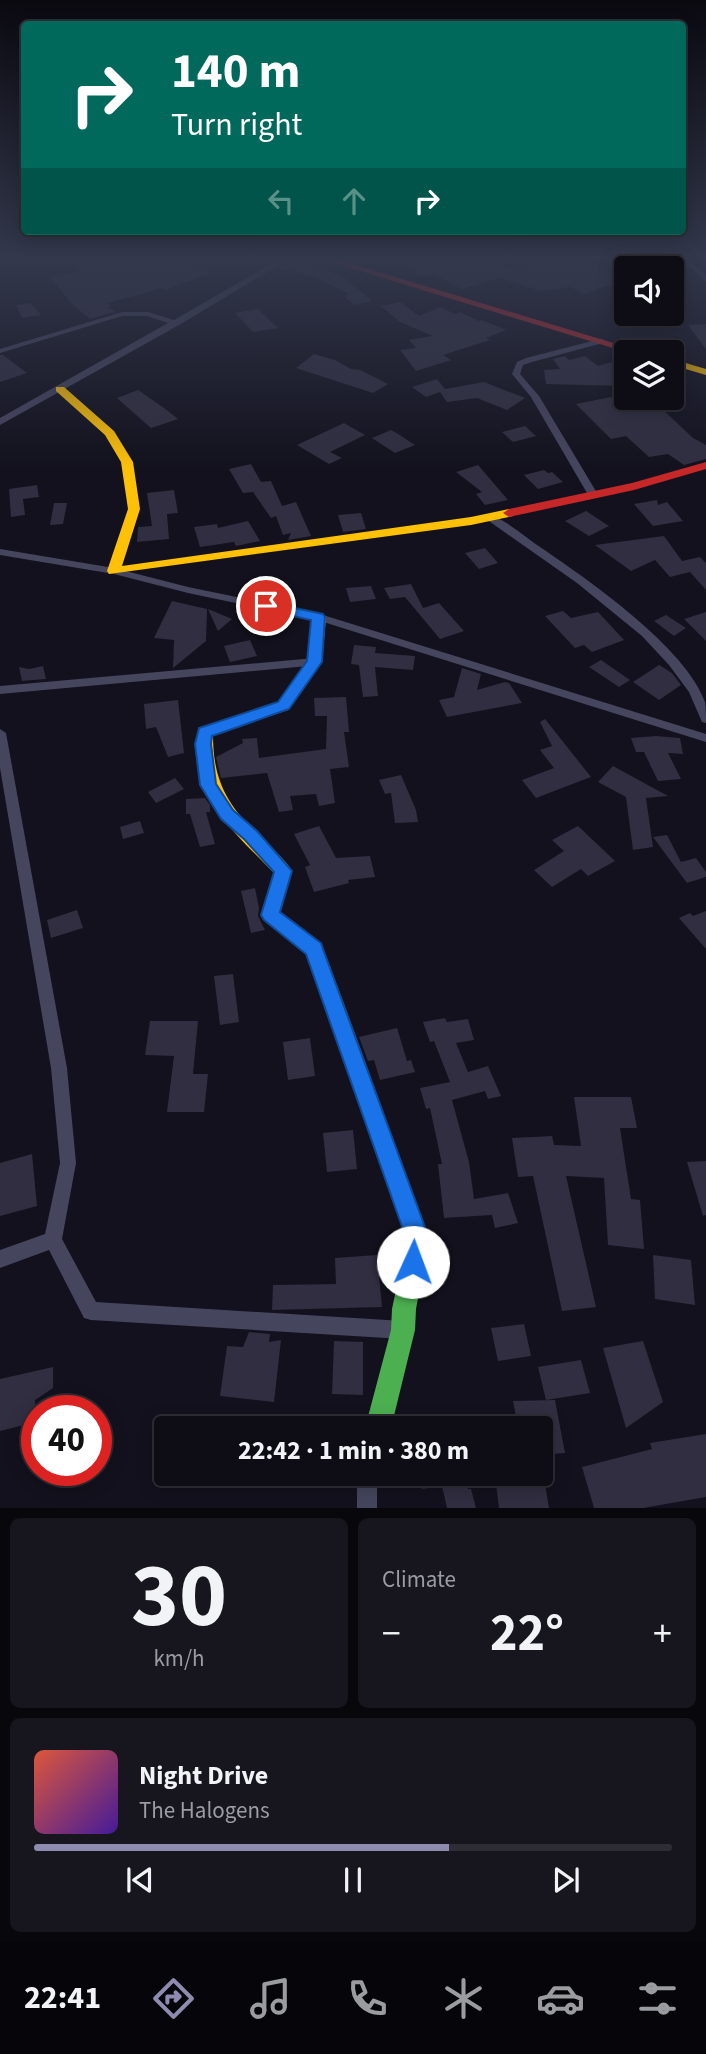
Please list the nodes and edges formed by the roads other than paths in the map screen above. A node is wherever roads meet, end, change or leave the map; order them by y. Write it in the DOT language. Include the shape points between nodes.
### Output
graph roads {
  1 [pos="71,329"];
  2 [pos="165,329"];
  3 [pos="561,329"];
  4 [pos="600,341"];
  5 [pos="614,345"];
  6 [pos="0,351"];
  7 [pos="684,366"];
  8 [pos="706,372"];
  9 [pos="60,389"];
  10 [pos="0,422"];
  11 [pos="706,465"];
  12 [pos="592,493"];
  13 [pos="489,517"];
  14 [pos="0,552"];
  15 [pos="114,571"];
  16 [pos="318,617"];
  17 [pos="315,662"];
  18 [pos="0,690"];
  19 [pos="706,719"];
  20 [pos="0,733"];
  21 [pos="706,738"];
  22 [pos="53,1240"];
  23 [pos="0,1259"];
  24 [pos="403,1329"];
  25 [pos="380,1416"];
  26 [pos="367,1486"];
  27 [pos="366,1508"];
  1 -- 6 [label="street"];
  2 -- 9 [label="street"];
  3 -- 4 [label="street"];
  4 -- 5 [label="street"];
  4 -- 12 [label="street" via="529,360 520,364 516,374 535,396"];
  7 -- 8 [label="street"];
  9 -- 10 [label="street"];
  9 -- 15 [label="street" via="110,433 127,461 134,509"];
  11 -- 12 [label="street"];
  12 -- 13 [label="street"];
  13 -- 15 [label="street"];
  13 -- 19 [label="street" via="612,606 662,651 691,683"];
  14 -- 15 [label="street"];
  15 -- 16 [label="street"];
  16 -- 17 [label="street"];
  16 -- 21 [label="street"];
  17 -- 18 [label="street"];
  17 -- 24 [label="street" via="283,706 205,732 208,785 227,814 283,871 270,915 314,949 378,1123 418,1238"];
  20 -- 22 [label="street" via="59,1068 68,1163"];
  22 -- 23 [label="street"];
  22 -- 24 [label="street" via="91,1311"];
  24 -- 25 [label="street"];
  26 -- 27 [label="street"];
}
